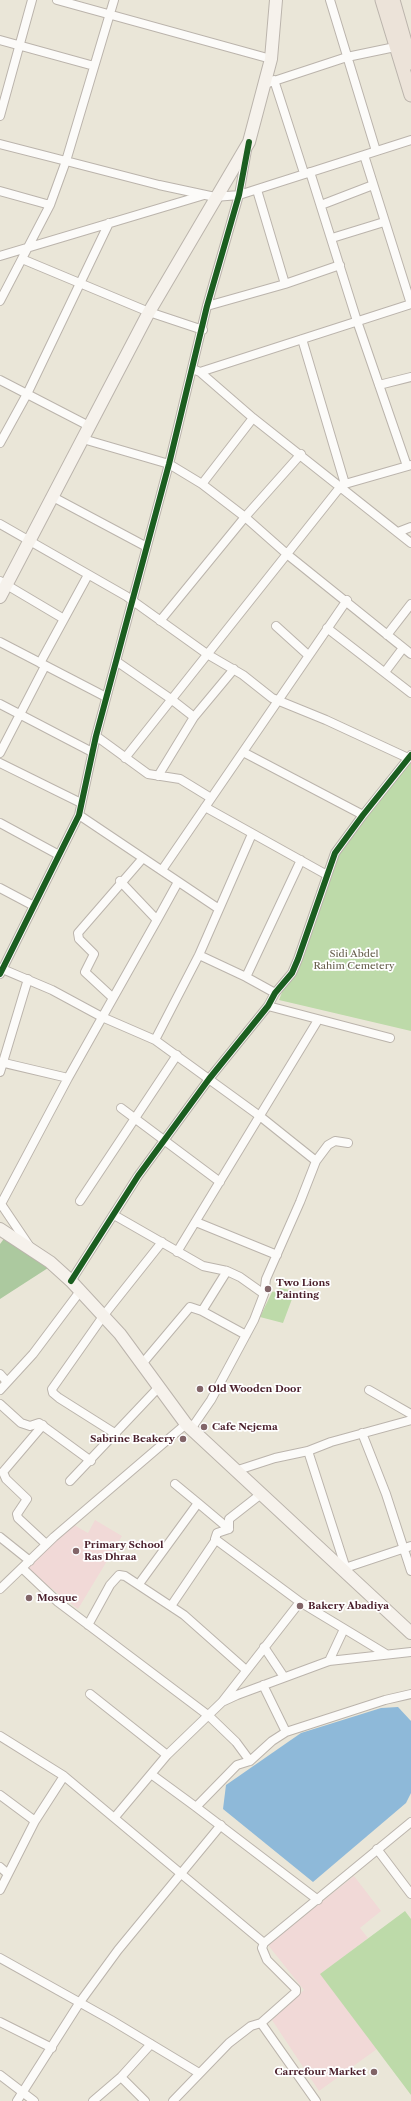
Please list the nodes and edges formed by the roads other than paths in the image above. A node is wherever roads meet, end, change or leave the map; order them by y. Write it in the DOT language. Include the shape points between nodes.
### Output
graph roads {
  1 [pos="32,0"];
  2 [pos="59,0"];
  3 [pos="114,0"];
  4 [pos="276,0"];
  5 [pos="330,0"];
  6 [pos="382,0"];
  7 [pos="393,0"];
  8 [pos="110,15"];
  9 [pos="0,40"];
  10 [pos="20,46"];
  11 [pos="395,47"];
  12 [pos="347,57"];
  13 [pos="271,59"];
  14 [pos="408,59"];
  15 [pos="94,66"];
  16 [pos="269,82"];
  17 [pos="411,95"];
  18 [pos="3,96"];
  19 [pos="0,116"];
  20 [pos="411,140"];
  21 [pos="249,142"];
  22 [pos="0,144"];
  23 [pos="376,151"];
  24 [pos="364,155"];
  25 [pos="66,161"];
  26 [pos="307,173"];
  27 [pos="373,185"];
  28 [pos="0,190"];
  29 [pos="257,190"];
  30 [pos="239,195"];
  31 [pos="211,196"];
  32 [pos="321,205"];
  33 [pos="50,206"];
  34 [pos="384,222"];
  35 [pos="109,223"];
  36 [pos="332,238"];
  37 [pos="28,247"];
  38 [pos="0,256"];
  39 [pos="22,259"];
  40 [pos="340,265"];
  41 [pos="80,284"];
  42 [pos="285,284"];
  43 [pos="0,301"];
  44 [pos="411,304"];
  45 [pos="207,306"];
  46 [pos="149,312"];
  47 [pos="357,321"];
  48 [pos="203,330"];
  49 [pos="302,339"];
  50 [pos="197,370"];
  51 [pos="411,377"];
  52 [pos="0,380"];
  53 [pos="379,385"];
  54 [pos="27,394"];
  55 [pos="253,418"];
  56 [pos="89,426"];
  57 [pos="83,439"];
  58 [pos="0,443"];
  59 [pos="301,454"];
  60 [pos="169,464"];
  61 [pos="409,465"];
  62 [pos="202,484"];
  63 [pos="343,486"];
  64 [pos="52,497"];
  65 [pos="245,517"];
  66 [pos="0,524"];
  67 [pos="411,527"];
  68 [pos="398,532"];
  69 [pos="29,541"];
  70 [pos="411,544"];
  71 [pos="145,546"];
  72 [pos="288,554"];
  73 [pos="88,575"];
  74 [pos="3,583"];
  75 [pos="0,597"];
  76 [pos="132,600"];
  77 [pos="347,600"];
  78 [pos="411,604"];
  79 [pos="64,619"];
  80 [pos="160,621"];
  81 [pos="276,626"];
  82 [pos="327,628"];
  83 [pos="387,635"];
  84 [pos="0,642"];
  85 [pos="403,648"];
  86 [pos="207,654"];
  87 [pos="411,654"];
  88 [pos="308,655"];
  89 [pos="116,661"];
  90 [pos="43,664"];
  91 [pos="234,669"];
  92 [pos="385,672"];
  93 [pos="411,692"];
  94 [pos="106,697"];
  95 [pos="171,699"];
  96 [pos="278,700"];
  97 [pos="0,704"];
  98 [pos="20,714"];
  99 [pos="194,717"];
  100 [pos="96,736"];
  101 [pos="92,752"];
  102 [pos="243,752"];
  103 [pos="0,753"];
  104 [pos="410,756"];
  105 [pos="125,758"];
  106 [pos="0,763"];
  107 [pos="158,776"];
  108 [pos="212,798"];
  109 [pos="81,803"];
  110 [pos="205,807"];
  111 [pos="80,815"];
  112 [pos="363,815"];
  113 [pos="0,823"];
  114 [pos="252,834"];
  115 [pos="59,855"];
  116 [pos="143,858"];
  117 [pos="301,860"];
  118 [pos="162,870"];
  119 [pos="327,875"];
  120 [pos="120,881"];
  121 [pos="178,882"];
  122 [pos="0,888"];
  123 [pos="34,906"];
  124 [pos="219,909"];
  125 [pos="157,920"];
  126 [pos="198,954"];
  127 [pos="1,970"];
  128 [pos="246,977"];
  129 [pos="28,979"];
  130 [pos="274,993"];
  131 [pos="113,998"];
  132 [pos="268,1006"];
  133 [pos="102,1017"];
  134 [pos="318,1020"];
  135 [pos="390,1038"];
  136 [pos="155,1040"];
  137 [pos="177,1055"];
  138 [pos="1,1062"];
  139 [pos="0,1072"];
  140 [pos="68,1078"];
  141 [pos="209,1079"];
  142 [pos="121,1108"];
  143 [pos="261,1117"];
  144 [pos="135,1119"];
  145 [pos="164,1140"];
  146 [pos="348,1143"];
  147 [pos="316,1161"];
  148 [pos="220,1182"];
  149 [pos="80,1201"];
  150 [pos="0,1203"];
  151 [pos="114,1215"];
  152 [pos="196,1222"];
  153 [pos="1,1229"];
  154 [pos="162,1242"];
  155 [pos="31,1249"];
  156 [pos="178,1252"];
  157 [pos="277,1255"];
  158 [pos="227,1271"];
  159 [pos="71,1281"];
  160 [pos="81,1290"];
  161 [pos="264,1294"];
  162 [pos="202,1311"];
  163 [pos="104,1315"];
  164 [pos="246,1335"];
  165 [pos="142,1364"];
  166 [pos="0,1374"];
  167 [pos="7,1382"];
  168 [pos="158,1388"];
  169 [pos="0,1390"];
  170 [pos="369,1390"];
  171 [pos="0,1404"];
  172 [pos="411,1414"];
  173 [pos="411,1420"];
  174 [pos="42,1425"];
  175 [pos="188,1426"];
  176 [pos="362,1433"];
  177 [pos="116,1434"];
  178 [pos="308,1451"];
  179 [pos="91,1461"];
  180 [pos="235,1471"];
  181 [pos="70,1481"];
  182 [pos="175,1484"];
  183 [pos="261,1494"];
  184 [pos="198,1503"];
  185 [pos="229,1529"];
  186 [pos="0,1537"];
  187 [pos="215,1540"];
  188 [pos="46,1544"];
  189 [pos="407,1548"];
  190 [pos="30,1561"];
  191 [pos="22,1568"];
  192 [pos="345,1568"];
  193 [pos="411,1571"];
  194 [pos="352,1580"];
  195 [pos="139,1584"];
  196 [pos="0,1589"];
  197 [pos="300,1602"];
  198 [pos="171,1606"];
  199 [pos="88,1625"];
  200 [pos="344,1629"];
  201 [pos="411,1633"];
  202 [pos="264,1648"];
  203 [pos="411,1652"];
  204 [pos="386,1654"];
  205 [pos="329,1661"];
  206 [pos="246,1670"];
  207 [pos="284,1677"];
  208 [pos="263,1685"];
  209 [pos="90,1694"];
  210 [pos="411,1694"];
  211 [pos="222,1702"];
  212 [pos="209,1716"];
  213 [pos="286,1732"];
  214 [pos="0,1736"];
  215 [pos="167,1755"];
  216 [pos="250,1761"];
  217 [pos="151,1774"];
  218 [pos="64,1776"];
  219 [pos="0,1795"];
  220 [pos="196,1807"];
  221 [pos="115,1817"];
  222 [pos="35,1821"];
  223 [pos="411,1822"];
  224 [pos="221,1825"];
  225 [pos="377,1849"];
  226 [pos="0,1867"];
  227 [pos="8,1874"];
  228 [pos="182,1874"];
  229 [pos="0,1890"];
  230 [pos="411,1894"];
  231 [pos="318,1900"];
  232 [pos="264,1943"];
  233 [pos="0,1958"];
  234 [pos="80,2002"];
  235 [pos="0,2022"];
  236 [pos="261,2023"];
  237 [pos="151,2044"];
  238 [pos="52,2048"];
  239 [pos="199,2073"];
  240 [pos="0,2075"];
  241 [pos="121,2077"];
  242 [pos="23,2092"];
  243 [pos="17,2101"];
  244 [pos="34,2101"];
  245 [pos="93,2101"];
  246 [pos="146,2101"];
  247 [pos="173,2101"];
  248 [pos="316,2101"];
  1 -- 10 [label="street"];
  2 -- 8 [label="street"];
  3 -- 8 [label="street"];
  4 -- 13 [label="street"];
  5 -- 12 [label="street"];
  6 -- 11 [label="main road"];
  7 -- 14 [label="main road"];
  8 -- 13 [label="street"];
  8 -- 15 [label="street"];
  9 -- 10 [label="street"];
  10 -- 15 [label="street"];
  10 -- 18 [label="street"];
  11 -- 12 [label="street"];
  11 -- 14 [label="main road"];
  12 -- 16 [label="street"];
  12 -- 23 [label="street"];
  13 -- 16 [label="street"];
  14 -- 17 [label="main road"];
  15 -- 25 [label="street"];
  16 -- 21 [label="street"];
  16 -- 26 [label="street"];
  18 -- 19 [label="street"];
  20 -- 23 [label="street"];
  21 -- 30 [label="street"];
  21 -- 31 [label="street"];
  22 -- 25 [label="street"];
  23 -- 24 [label="street"];
  24 -- 26 [label="street"];
  24 -- 27 [label="street"];
  25 -- 31 [label="street"];
  25 -- 33 [label="street"];
  26 -- 29 [label="street"];
  26 -- 32 [label="street"];
  27 -- 32 [label="street"];
  27 -- 34 [label="street"];
  28 -- 33 [label="street"];
  29 -- 30 [label="street"];
  29 -- 42 [label="street"];
  30 -- 31 [label="street"];
  30 -- 45 [label="street"];
  31 -- 35 [label="street"];
  31 -- 46 [label="street"];
  32 -- 36 [label="street"];
  33 -- 37 [label="street"];
  34 -- 36 [label="street"];
  34 -- 44 [label="street"];
  35 -- 37 [label="street"];
  35 -- 41 [label="street"];
  36 -- 40 [label="street"];
  37 -- 38 [label="street"];
  37 -- 39 [label="street"];
  39 -- 41 [label="street"];
  39 -- 43 [label="street"];
  40 -- 42 [label="street"];
  40 -- 47 [label="street"];
  41 -- 46 [label="street"];
  41 -- 54 [label="street"];
  42 -- 45 [label="street"];
  44 -- 47 [label="street"];
  45 -- 48 [label="street"];
  46 -- 48 [label="street"];
  46 -- 56 [label="street"];
  47 -- 49 [label="street"];
  47 -- 53 [label="street"];
  48 -- 50 [label="street"];
  49 -- 50 [label="street"];
  49 -- 63 [label="street"];
  50 -- 55 [label="street"];
  50 -- 60 [label="street"];
  51 -- 53 [label="street"];
  52 -- 54 [label="street"];
  53 -- 61 [label="street"];
  54 -- 56 [label="street"];
  54 -- 58 [label="street"];
  55 -- 59 [label="street"];
  55 -- 62 [label="street"];
  56 -- 57 [label="street"];
  57 -- 60 [label="street"];
  57 -- 64 [label="street"];
  59 -- 63 [label="street"];
  59 -- 65 [label="street"];
  60 -- 62 [label="street"];
  60 -- 71 [label="street"];
  61 -- 63 [label="street"];
  62 -- 65 [label="street"];
  63 -- 68 [label="street"];
  63 -- 72 [label="street"];
  64 -- 69 [label="street"];
  64 -- 71 [label="street"];
  65 -- 72 [label="street"];
  65 -- 80 [label="street"];
  66 -- 69 [label="street"];
  67 -- 68 [label="street"];
  68 -- 70 [label="street"];
  69 -- 73 [label="street"];
  69 -- 74 [label="street"];
  71 -- 76 [label="street"];
  72 -- 77 [label="street"];
  72 -- 86 [label="street"];
  73 -- 76 [label="street"];
  73 -- 79 [label="street"];
  74 -- 75 [label="street"];
  74 -- 79 [label="street"];
  76 -- 80 [label="street"];
  76 -- 89 [label="street"];
  77 -- 82 [label="street"];
  77 -- 83 [label="street"];
  78 -- 83 [label="street"];
  79 -- 90 [label="street"];
  80 -- 86 [label="street"];
  81 -- 88 [label="street"];
  82 -- 88 [label="street"];
  82 -- 92 [label="street"];
  83 -- 85 [label="street"];
  84 -- 90 [label="street"];
  85 -- 87 [label="street"];
  85 -- 92 [label="street"];
  86 -- 91 [label="street"];
  86 -- 95 [label="street"];
  88 -- 96 [label="street"];
  89 -- 94 [label="street"];
  89 -- 95 [label="street"];
  90 -- 94 [label="street"];
  90 -- 98 [label="street"];
  91 -- 96 [label="street"];
  91 -- 99 [label="street"];
  92 -- 93 [label="street"];
  94 -- 100 [label="street"];
  95 -- 99 [label="street"];
  95 -- 105 [label="street"];
  96 -- 102 [label="street"];
  96 -- 104 [label="street"];
  97 -- 98 [label="street"];
  98 -- 101 [label="street"];
  98 -- 103 [label="street"];
  99 -- 107 [label="street"];
  100 -- 101 [label="street"];
  100 -- 105 [label="street"];
  101 -- 109 [label="street"];
  102 -- 108 [label="street"];
  102 -- 112 [label="street"];
  104 -- 112 [label="street"];
  105 -- 107 [label="street" via="148,774"];
  106 -- 109 [label="street"];
  107 -- 108 [label="street" via="180,779"];
  108 -- 110 [label="street"];
  109 -- 111 [label="street"];
  110 -- 114 [label="street"];
  110 -- 118 [label="street"];
  111 -- 115 [label="street"];
  111 -- 116 [label="street"];
  112 -- 119 [label="street" via="335,853"];
  113 -- 115 [label="street"];
  114 -- 117 [label="street"];
  114 -- 124 [label="street"];
  115 -- 123 [label="street"];
  116 -- 118 [label="street"];
  116 -- 120 [label="street"];
  117 -- 119 [label="street"];
  117 -- 128 [label="street"];
  118 -- 121 [label="street"];
  119 -- 130 [label="street" via="298,959 285,983"];
  120 -- 125 [label="street"];
  120 -- 131 [label="street" via="78,933 79,939 94,954 85,969 87,975"];
  121 -- 124 [label="street"];
  121 -- 125 [label="street"];
  122 -- 123 [label="street"];
  123 -- 127 [label="street"];
  124 -- 126 [label="street"];
  125 -- 131 [label="street"];
  126 -- 128 [label="street"];
  126 -- 136 [label="street"];
  127 -- 129 [label="street"];
  128 -- 130 [label="street"];
  129 -- 133 [label="street"];
  129 -- 138 [label="street"];
  130 -- 132 [label="street"];
  131 -- 133 [label="street"];
  132 -- 134 [label="street"];
  132 -- 141 [label="street"];
  133 -- 136 [label="street"];
  133 -- 140 [label="street"];
  134 -- 135 [label="street"];
  134 -- 143 [label="street"];
  136 -- 137 [label="street"];
  137 -- 141 [label="street"];
  137 -- 144 [label="street"];
  138 -- 139 [label="street"];
  138 -- 140 [label="street"];
  140 -- 150 [label="street"];
  141 -- 143 [label="street"];
  141 -- 145 [label="street"];
  142 -- 144 [label="street"];
  143 -- 147 [label="street"];
  143 -- 148 [label="street"];
  144 -- 145 [label="street"];
  144 -- 149 [label="street"];
  145 -- 148 [label="street"];
  145 -- 151 [label="street"];
  146 -- 147 [label="street" via="335,1141 328,1144"];
  147 -- 157 [label="street"];
  148 -- 152 [label="street"];
  150 -- 155 [label="street"];
  151 -- 154 [label="street"];
  151 -- 159 [label="street"];
  152 -- 156 [label="street"];
  152 -- 157 [label="street"];
  153 -- 155 [label="street"];
  154 -- 156 [label="street"];
  154 -- 163 [label="street"];
  155 -- 159 [label="street"];
  156 -- 158 [label="street" via="210,1269"];
  157 -- 161 [label="street" via="266,1279"];
  158 -- 161 [label="street"];
  158 -- 162 [label="street"];
  159 -- 160 [label="street"];
  160 -- 163 [label="street"];
  160 -- 167 [label="street" via="33,1354"];
  161 -- 164 [label="street"];
  162 -- 164 [label="street"];
  162 -- 165 [label="street" via="193,1307 188,1308"];
  163 -- 165 [label="street"];
  163 -- 177 [label="street" via="52,1389 59,1398"];
  164 -- 175 [label="street" via="211,1400"];
  165 -- 168 [label="street"];
  166 -- 167 [label="street"];
  167 -- 169 [label="street"];
  168 -- 175 [label="street"];
  168 -- 177 [label="street"];
  170 -- 172 [label="street"];
  171 -- 174 [label="street" via="27,1426 39,1423"];
  173 -- 176 [label="street"];
  174 -- 179 [label="street"];
  174 -- 188 [label="street" via="3,1472 6,1479 27,1499 17,1514 18,1518"];
  175 -- 180 [label="street"];
  175 -- 188 [label="street"];
  176 -- 178 [label="street"];
  176 -- 189 [label="street"];
  177 -- 179 [label="street"];
  178 -- 180 [label="street" via="274,1458"];
  178 -- 192 [label="street"];
  179 -- 181 [label="street"];
  180 -- 183 [label="street"];
  182 -- 184 [label="street"];
  183 -- 185 [label="street" via="229,1519"];
  183 -- 194 [label="street"];
  184 -- 185 [label="street"];
  184 -- 195 [label="street"];
  185 -- 187 [label="street" via="217,1533"];
  186 -- 190 [label="street"];
  187 -- 197 [label="street"];
  187 -- 198 [label="street"];
  188 -- 190 [label="street"];
  189 -- 192 [label="street"];
  189 -- 193 [label="street"];
  190 -- 191 [label="street"];
  191 -- 196 [label="street"];
  191 -- 199 [label="street"];
  192 -- 194 [label="street"];
  194 -- 201 [label="street"];
  195 -- 198 [label="street"];
  195 -- 199 [label="street" via="125,1576 116,1577"];
  197 -- 200 [label="street"];
  197 -- 202 [label="street"];
  198 -- 206 [label="street" via="202,1629"];
  199 -- 212 [label="street"];
  200 -- 204 [label="street"];
  200 -- 205 [label="street"];
  202 -- 206 [label="street"];
  202 -- 207 [label="street"];
  203 -- 204 [label="street"];
  204 -- 205 [label="street"];
  205 -- 207 [label="street"];
  206 -- 211 [label="street"];
  207 -- 208 [label="street"];
  208 -- 211 [label="street"];
  208 -- 213 [label="street"];
  209 -- 215 [label="street"];
  210 -- 213 [label="street"];
  211 -- 212 [label="street"];
  212 -- 215 [label="street"];
  212 -- 216 [label="street" via="236,1742"];
  213 -- 216 [label="street" via="272,1740"];
  214 -- 218 [label="street"];
  215 -- 217 [label="street"];
  216 -- 220 [label="street" via="237,1765"];
  217 -- 220 [label="street"];
  217 -- 221 [label="street"];
  218 -- 221 [label="street"];
  218 -- 222 [label="street"];
  219 -- 222 [label="street"];
  220 -- 224 [label="street"];
  221 -- 228 [label="street"];
  222 -- 227 [label="street"];
  223 -- 225 [label="street"];
  224 -- 228 [label="street"];
  224 -- 231 [label="street"];
  225 -- 230 [label="street"];
  225 -- 231 [label="street"];
  226 -- 227 [label="street"];
  227 -- 229 [label="street"];
  228 -- 232 [label="street"];
  228 -- 234 [label="street" via="118,1950"];
  231 -- 232 [label="street"];
  232 -- 236 [label="street" via="262,1948 267,1960 296,1989 296,1992"];
  233 -- 234 [label="street"];
  234 -- 237 [label="street"];
  234 -- 238 [label="street"];
  235 -- 238 [label="street"];
  236 -- 239 [label="street" via="256,2023 242,2032"];
  236 -- 248 [label="street"];
  237 -- 239 [label="street"];
  237 -- 241 [label="street"];
  238 -- 242 [label="street"];
  239 -- 247 [label="street"];
  240 -- 242 [label="street"];
  241 -- 245 [label="street"];
  241 -- 246 [label="street"];
  242 -- 243 [label="street"];
  242 -- 244 [label="street"];
}
